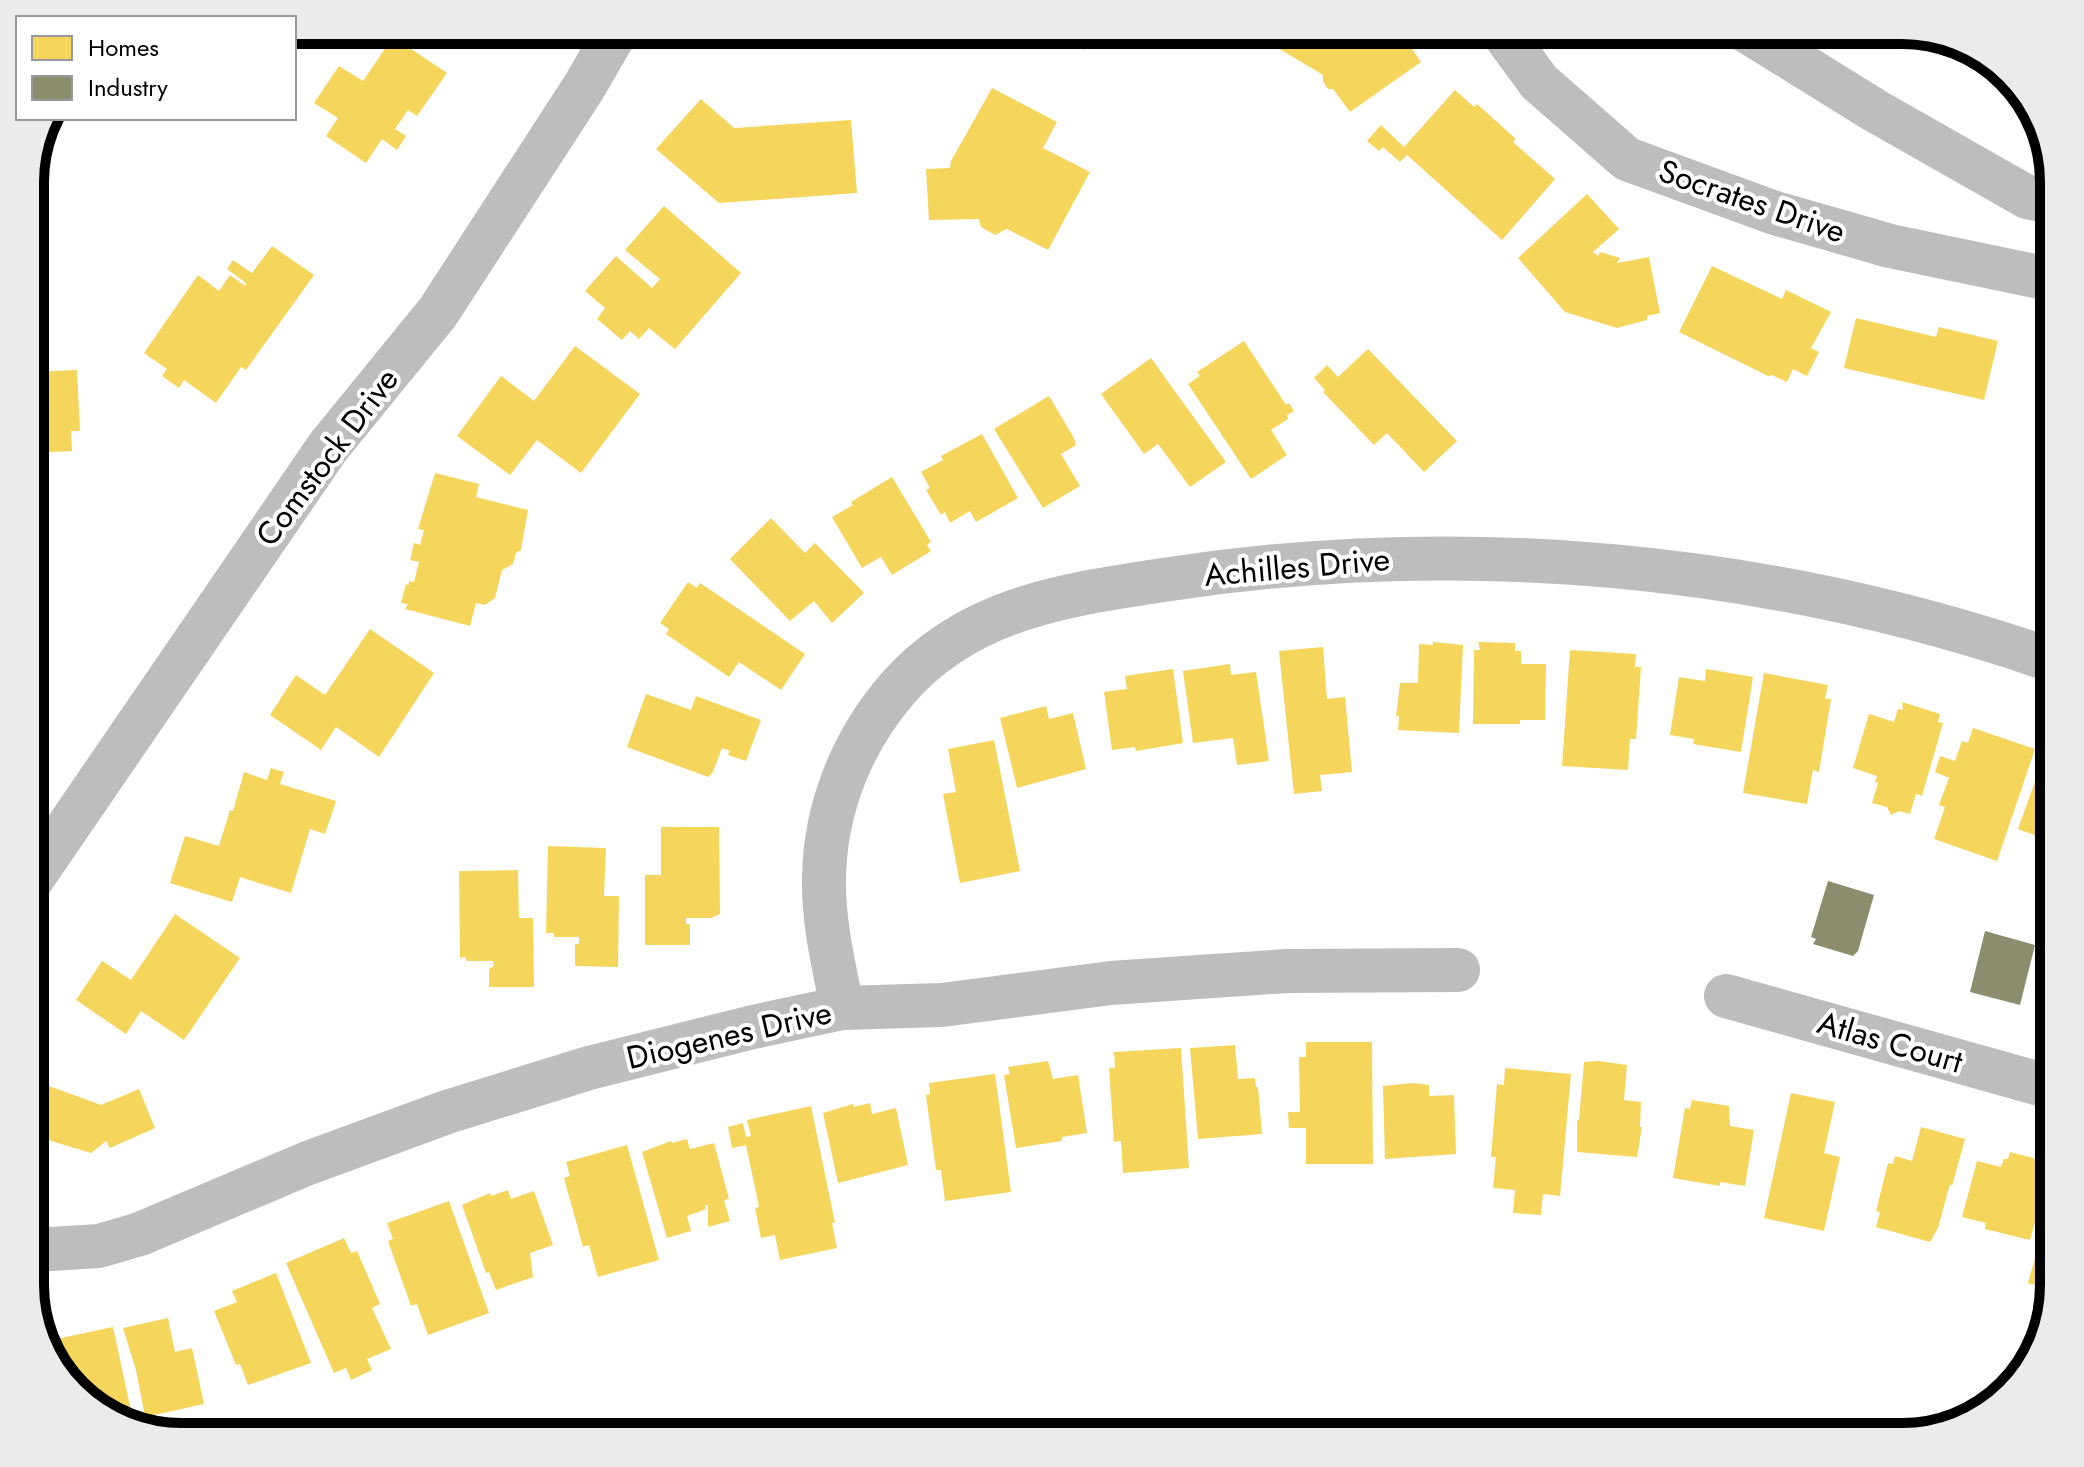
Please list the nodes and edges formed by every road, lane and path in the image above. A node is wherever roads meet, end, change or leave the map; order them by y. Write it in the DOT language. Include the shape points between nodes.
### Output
graph roads {
  1 [pos="609,44"];
  2 [pos="1511,44"];
  3 [pos="1768,44"];
  4 [pos="2040,200"];
  5 [pos="2040,277"];
  6 [pos="2040,656"];
  7 [pos="44,862"];
  8 [pos="1458,970"];
  9 [pos="1726,996"];
  10 [pos="842,1008"];
  11 [pos="2040,1084"];
  12 [pos="44,1248"];
  1 -- 7 [label="street, Comstock Drive" via="438,312 328,447"];
  2 -- 5 [label="street, Socrates Drive" via="1539,82 1627,159 1775,213 1890,246"];
  3 -- 4 [label="street" via="1874,110"];
  6 -- 10 [label="street, Achilles Drive" via="1876,608 1757,584 1531,560 1364,559 1229,570 1024,606 977,626 934,654 899,687 867,729 842,779 828,829 824,879"];
  8 -- 10 [label="street, Diogenes Drive" via="1287,971 1111,983 942,1005"];
  9 -- 11 [label="street, Atlas Court"];
  10 -- 12 [label="street, Diogenes Drive" via="589,1068 308,1163 140,1234 99,1246"];
}
